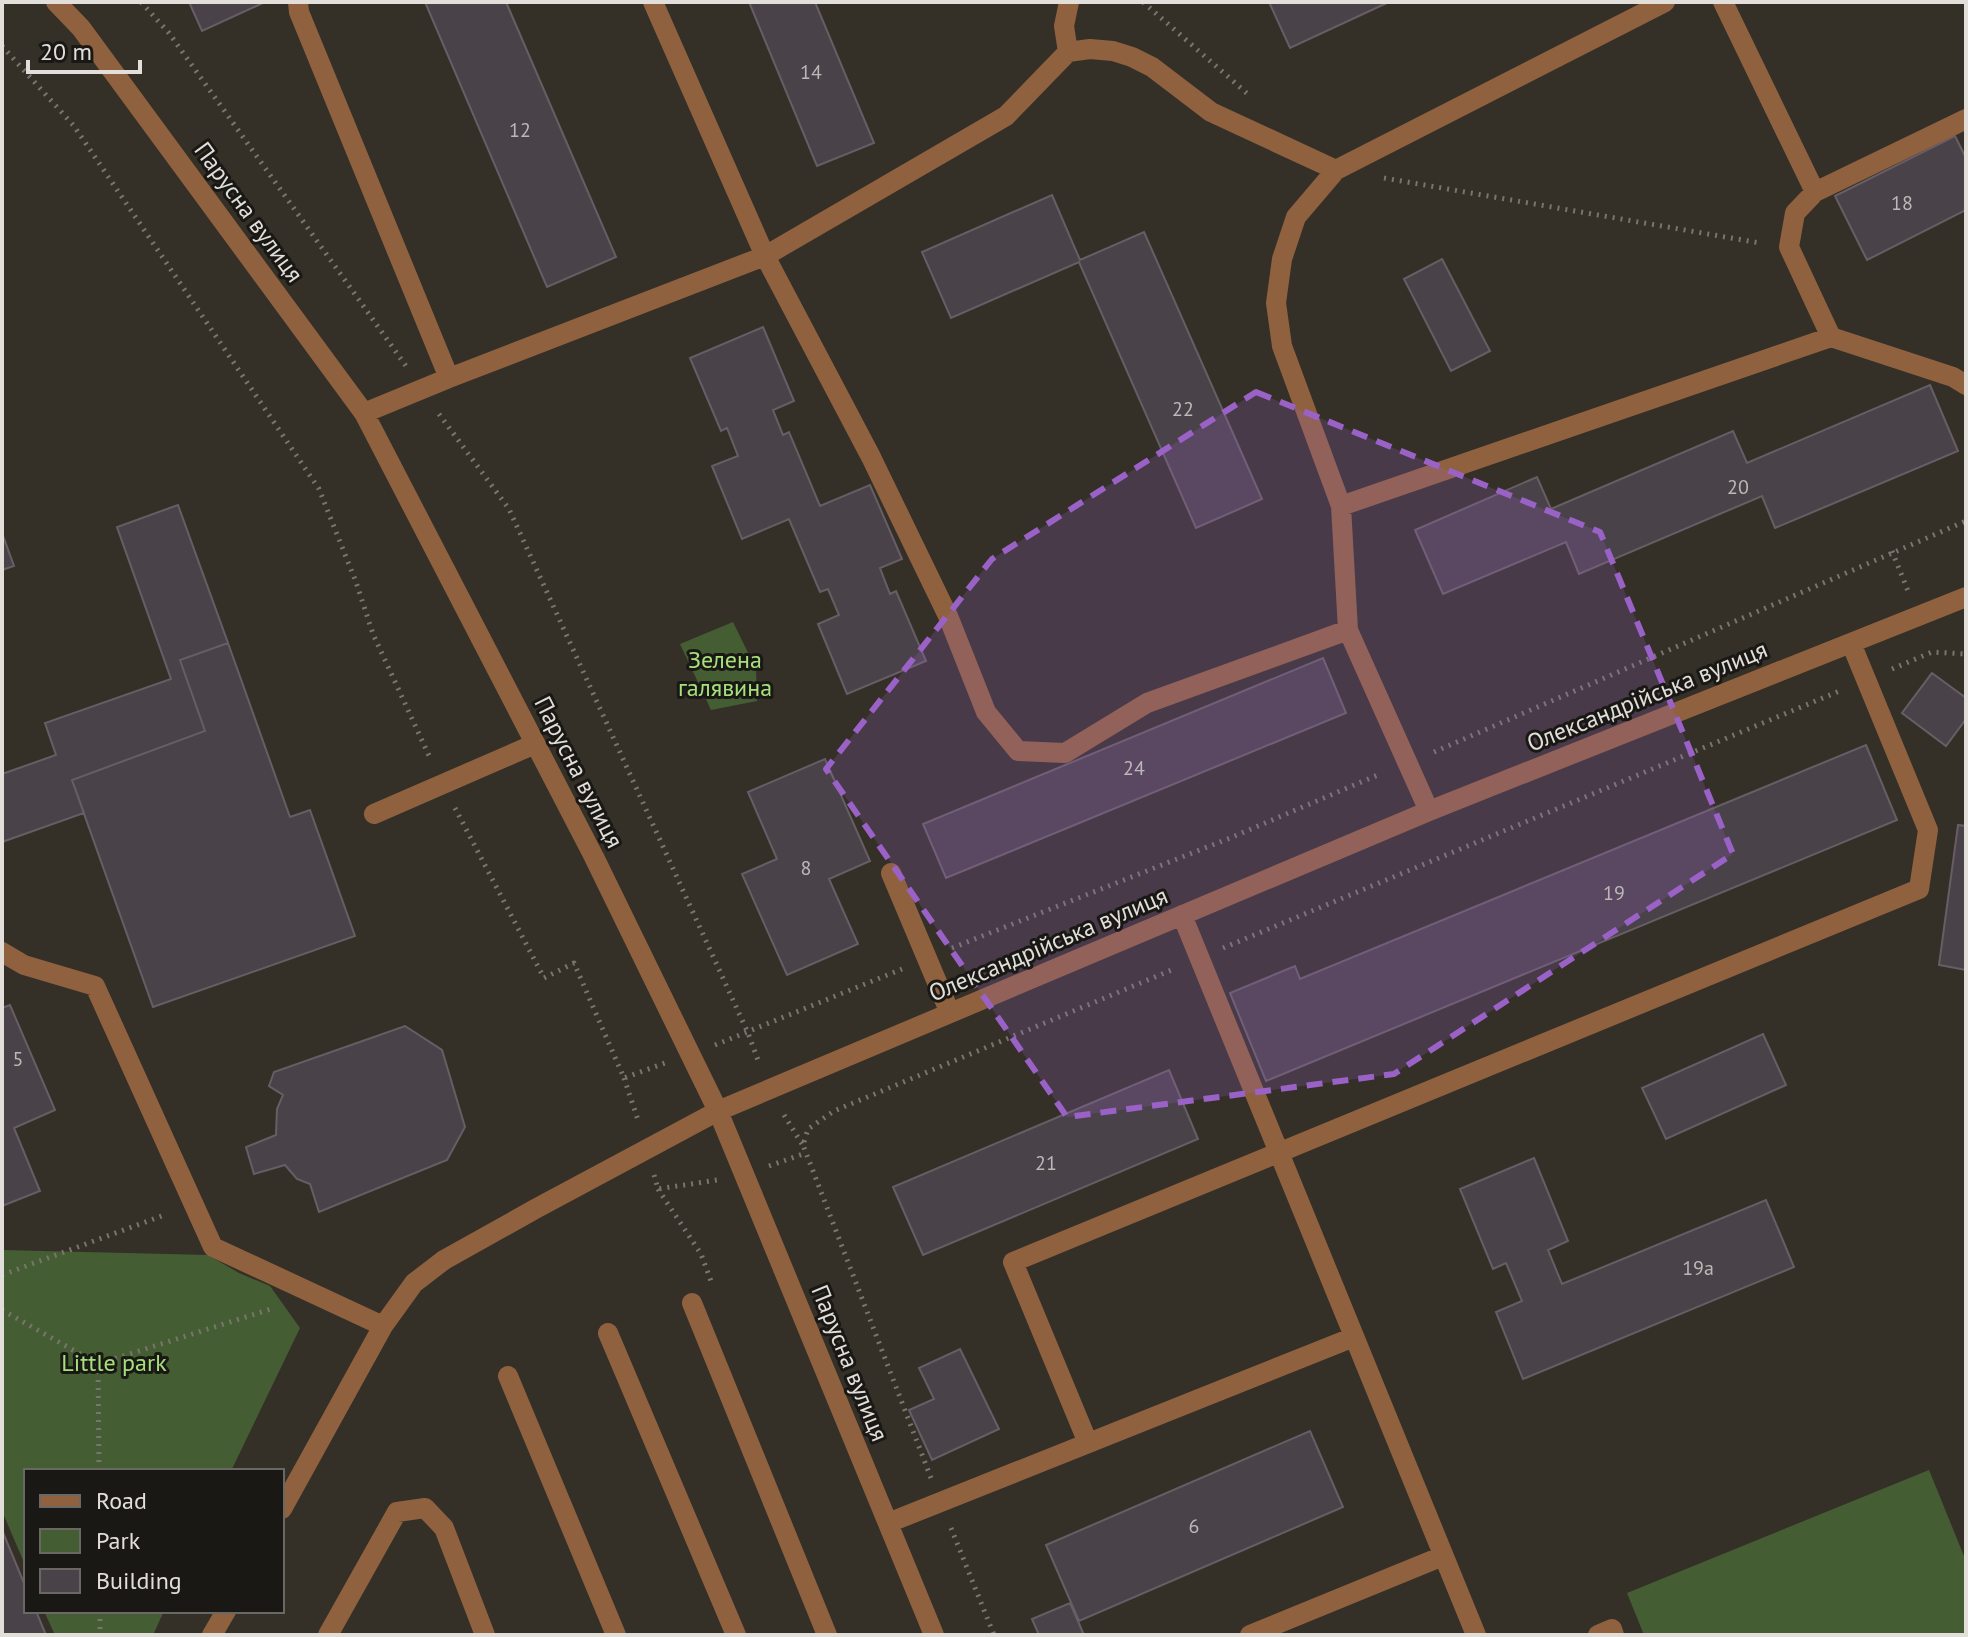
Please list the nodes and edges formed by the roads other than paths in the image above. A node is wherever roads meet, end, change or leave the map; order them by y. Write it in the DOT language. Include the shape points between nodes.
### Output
graph roads {
  1 [pos="56,2"];
  2 [pos="298,2"];
  3 [pos="653,2"];
  4 [pos="1069,2"];
  5 [pos="1665,2"];
  6 [pos="1723,2"];
  7 [pos="1068,52"];
  8 [pos="1966,119"];
  9 [pos="1336,170"];
  10 [pos="1815,192"];
  11 [pos="765,256"];
  12 [pos="1831,337"];
  13 [pos="449,378"];
  14 [pos="1966,385"];
  15 [pos="364,413"];
  16 [pos="1341,506"];
  17 [pos="1966,597"];
  18 [pos="1348,630"];
  19 [pos="1851,643"];
  20 [pos="535,744"];
  21 [pos="1429,811"];
  22 [pos="374,814"];
  23 [pos="891,873"];
  24 [pos="1182,915"];
  25 [pos="2,952"];
  26 [pos="950,1013"];
  27 [pos="718,1111"];
  28 [pos="1279,1153"];
  29 [pos="692,1303"];
  30 [pos="383,1326"];
  31 [pos="608,1333"];
  32 [pos="1354,1337"];
  33 [pos="508,1376"];
  34 [pos="1088,1443"];
  35 [pos="284,1505"];
  36 [pos="888,1523"];
  37 [pos="1443,1556"];
  38 [pos="225,1613"];
  39 [pos="212,1635"];
  40 [pos="328,1635"];
  41 [pos="485,1635"];
  42 [pos="616,1635"];
  43 [pos="736,1635"];
  44 [pos="827,1635"];
  45 [pos="934,1635"];
  46 [pos="1250,1635"];
  47 [pos="1476,1635"];
  48 [pos="1598,1635"];
  49 [pos="1614,1635"];
  1 -- 15 [label="street, Парусна вулиця" via="81,28"];
  2 -- 13 [label="street"];
  3 -- 11 [label="street"];
  4 -- 7 [label="street" via="1064,26"];
  5 -- 9 [label="street"];
  6 -- 10 [label="street"];
  7 -- 9 [label="street" via="1090,49 1132,57 1211,112"];
  7 -- 11 [label="street" via="1006,116"];
  8 -- 10 [label="street"];
  9 -- 16 [label="street" via="1296,217 1282,259 1276,303 1282,346"];
  10 -- 12 [label="street" via="1795,213 1789,247"];
  11 -- 13 [label="street"];
  11 -- 18 [label="street" via="871,457 948,616 986,712 1018,751 1065,753 1147,703"];
  12 -- 14 [label="street"];
  12 -- 16 [label="street"];
  13 -- 15 [label="street"];
  15 -- 20 [label="street, Парусна вулиця"];
  16 -- 18 [label="street"];
  17 -- 19 [label="street, Олександрійська вулиця"];
  18 -- 21 [label="street"];
  19 -- 21 [label="street, Олександрійська вулиця"];
  19 -- 28 [label="street" via="1928,830 1919,889"];
  20 -- 22 [label="street"];
  20 -- 27 [label="street, Парусна вулиця"];
  21 -- 24 [label="street, Олександрійська вулиця"];
  23 -- 26 [label="street"];
  24 -- 26 [label="street, Олександрійська вулиця"];
  24 -- 28 [label="street"];
  25 -- 30 [label="street" via="24,965 95,986 213,1247"];
  26 -- 27 [label="street, Олександрійська вулиця"];
  27 -- 30 [label="street, Олександрійська вулиця" via="444,1260 414,1283"];
  27 -- 36 [label="street, Парусна вулиця"];
  28 -- 32 [label="street"];
  28 -- 34 [label="street" via="1013,1262"];
  29 -- 44 [label="street"];
  30 -- 35 [label="street, Олександрійська вулиця"];
  31 -- 43 [label="street"];
  32 -- 34 [label="street"];
  32 -- 37 [label="street"];
  33 -- 42 [label="street"];
  34 -- 36 [label="street"];
  36 -- 45 [label="street, Парусна вулиця"];
  37 -- 46 [label="street"];
  37 -- 47 [label="street"];
  38 -- 39 [label="street"];
  40 -- 41 [label="street" via="397,1512 425,1508 444,1528"];
  48 -- 49 [label="street" via="1612,1629"];
}
